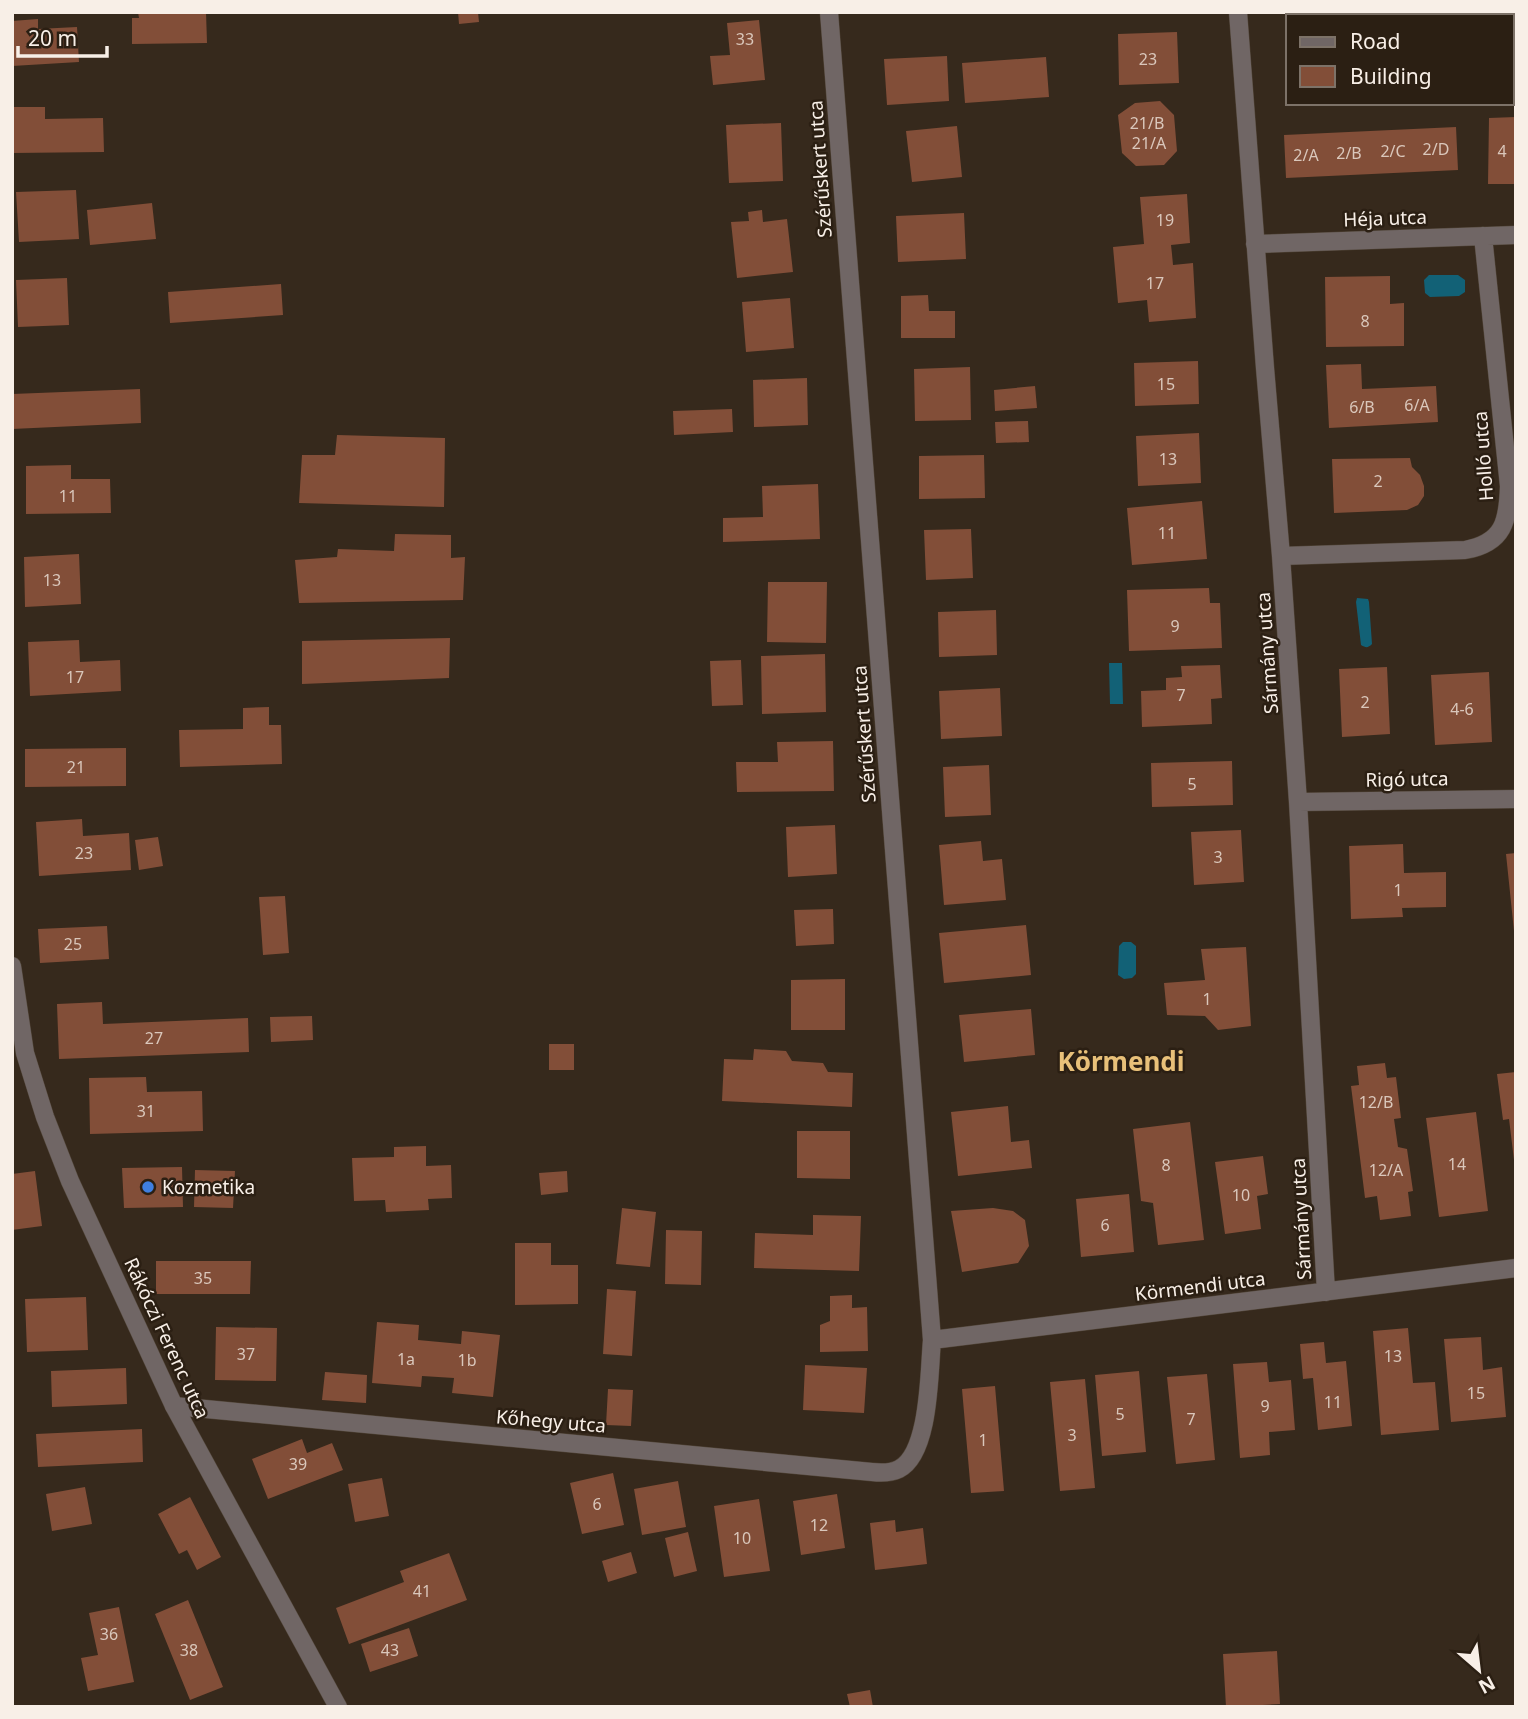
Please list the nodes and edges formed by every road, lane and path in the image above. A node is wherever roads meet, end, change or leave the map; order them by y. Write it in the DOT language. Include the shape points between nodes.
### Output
graph roads {
  1 [pos="829,12"];
  2 [pos="1238,12"];
  3 [pos="1516,235"];
  4 [pos="1483,236"];
  5 [pos="1255,244"];
  6 [pos="1281,556"];
  7 [pos="1516,799"];
  8 [pos="1298,802"];
  9 [pos="12,965"];
  10 [pos="19,1053"];
  11 [pos="1516,1268"];
  12 [pos="1326,1292"];
  13 [pos="932,1340"];
  14 [pos="174,1406"];
  15 [pos="916,1451"];
  16 [pos="338,1707"];
  1 -- 13 [label="street, Szérűskert utca"];
  2 -- 5 [label="street, Sármány utca"];
  3 -- 4 [label="street, Héja utca"];
  4 -- 5 [label="street, Héja utca"];
  4 -- 6 [label="street, Holló utca" via="1509,486 1505,524 1499,534 1479,548 1465,550"];
  5 -- 6 [label="street, Sármány utca"];
  6 -- 8 [label="street, Sármány utca"];
  7 -- 8 [label="street, Rigó utca"];
  8 -- 12 [label="street, Sármány utca"];
  9 -- 10 [label="street, Rákóczi Ferenc utca"];
  10 -- 14 [label="street, Rákóczi Ferenc utca" via="70,1181"];
  11 -- 12 [label="street, Körmendi utca"];
  12 -- 13 [label="street, Körmendi utca"];
  13 -- 15 [label="street, Szérűskert utca" via="926,1412"];
  14 -- 15 [label="street, Kőhegy utca" via="883,1473 898,1469"];
  14 -- 16 [label="street, Rákóczi Ferenc utca"];
}
